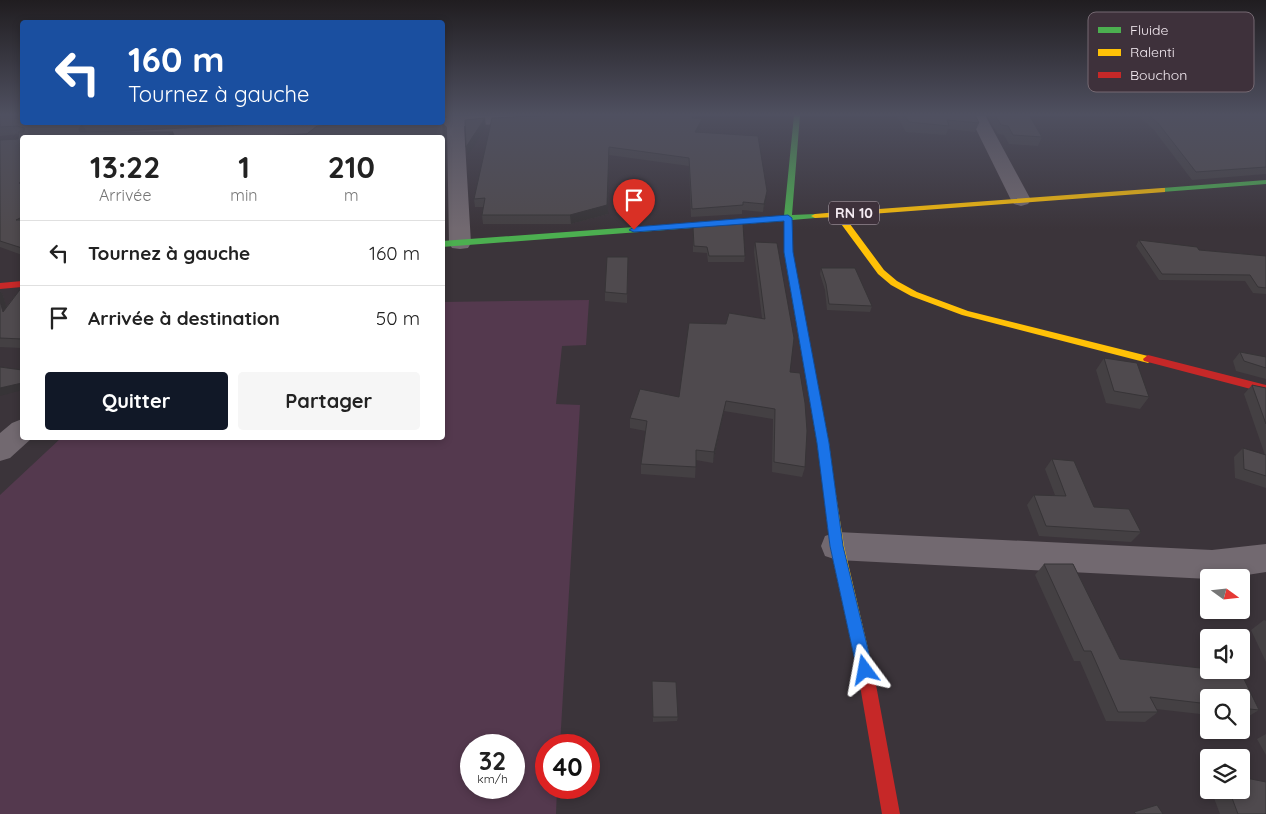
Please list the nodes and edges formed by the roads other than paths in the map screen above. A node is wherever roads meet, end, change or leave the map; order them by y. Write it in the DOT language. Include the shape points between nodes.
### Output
graph roads {
  1 [pos="451,153"];
  2 [pos="794,153"];
  3 [pos="997,153"];
  4 [pos="1266,182"];
  5 [pos="1021,200"];
  6 [pos="838,214"];
  7 [pos="788,218"];
  8 [pos="451,244"];
  9 [pos="20,284"];
  10 [pos="0,286"];
  11 [pos="1266,389"];
  12 [pos="20,432"];
  13 [pos="0,450"];
  14 [pos="837,546"];
  15 [pos="1266,558"];
  16 [pos="891,814"];
  1 -- 8 [label="street"];
  2 -- 7 [label="street"];
  3 -- 5 [label="street"];
  4 -- 5 [label="street, RN 10"];
  5 -- 6 [label="street, RN 10"];
  6 -- 7 [label="street, RN 10"];
  6 -- 11 [label="street" via="881,272 914,294 965,313"];
  7 -- 8 [label="street, RN 10"];
  7 -- 14 [label="street" via="788,252 823,443"];
  9 -- 10 [label="street"];
  12 -- 13 [label="street"];
  14 -- 15 [label="street" via="1212,565"];
  14 -- 16 [label="street" via="865,670"];
}
